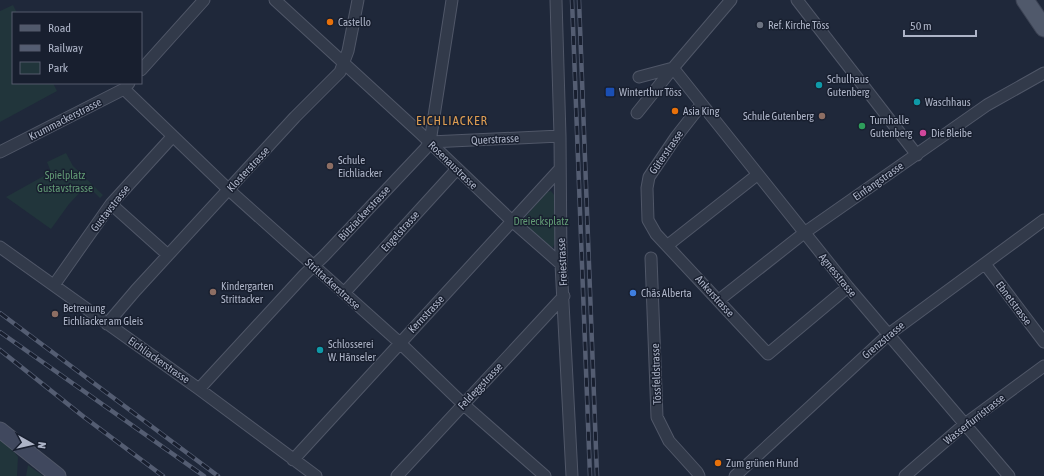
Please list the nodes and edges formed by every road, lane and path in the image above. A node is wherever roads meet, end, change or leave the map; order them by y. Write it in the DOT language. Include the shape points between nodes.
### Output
graph roads {
  1 [pos="204,0"];
  2 [pos="275,0"];
  3 [pos="358,0"];
  4 [pos="452,0"];
  5 [pos="556,0"];
  6 [pos="731,0"];
  7 [pos="797,0"];
  8 [pos="1025,0"];
  9 [pos="1044,28"];
  10 [pos="344,64"];
  11 [pos="673,68"];
  12 [pos="142,69"];
  13 [pos="1044,73"];
  14 [pos="639,77"];
  15 [pos="127,86"];
  16 [pos="701,105"];
  17 [pos="637,113"];
  18 [pos="173,136"];
  19 [pos="560,136"];
  20 [pos="430,142"];
  21 [pos="0,152"];
  22 [pos="917,155"];
  23 [pos="457,169"];
  24 [pos="559,170"];
  25 [pos="757,175"];
  26 [pos="229,190"];
  27 [pos="111,204"];
  28 [pos="1044,220"];
  29 [pos="512,221"];
  30 [pos="804,233"];
  31 [pos="668,245"];
  32 [pos="0,247"];
  33 [pos="168,255"];
  34 [pos="651,258"];
  35 [pos="561,264"];
  36 [pos="985,264"];
  37 [pos="313,266"];
  38 [pos="54,285"];
  39 [pos="848,287"];
  40 [pos="344,293"];
  41 [pos="564,296"];
  42 [pos="719,300"];
  43 [pos="107,324"];
  44 [pos="889,334"];
  45 [pos="1044,342"];
  46 [pos="400,343"];
  47 [pos="1044,366"];
  48 [pos="199,389"];
  49 [pos="463,404"];
  50 [pos="965,424"];
  51 [pos="0,430"];
  52 [pos="293,460"];
  53 [pos="58,476"];
  54 [pos="316,476"];
  55 [pos="396,476"];
  56 [pos="545,476"];
  57 [pos="572,476"];
  58 [pos="699,476"];
  59 [pos="735,476"];
  60 [pos="905,476"];
  61 [pos="1009,476"];
  1 -- 12 [label="street"];
  2 -- 10 [label="street, Rosenaustrasse"];
  3 -- 10 [label="street, Klosterstrasse"];
  4 -- 20 [label="street, Bütziackerstrasse"];
  5 -- 19 [label="street, Freiestrasse"];
  6 -- 11 [label="street"];
  7 -- 22 [label="street"];
  8 -- 9 [label="main road"];
  10 -- 20 [label="street, Rosenaustrasse"];
  10 -- 26 [label="street, Klosterstrasse" via="340,72"];
  11 -- 14 [label="street"];
  11 -- 16 [label="street, Agnesstrasse"];
  11 -- 17 [label="street"];
  13 -- 22 [label="street, Einfangstrasse" via="987,106"];
  15 -- 18 [label="street, Strittackerstrasse"];
  15 -- 21 [label="street, Krummackerstrasse"];
  16 -- 25 [label="street, Agnesstrasse"];
  16 -- 31 [label="street, Güterstrasse" via="676,137 647,182 648,220 656,234"];
  18 -- 26 [label="street, Strittackerstrasse"];
  18 -- 27 [label="street, Gustavstrasse"];
  19 -- 20 [label="street, Querstrasse"];
  19 -- 24 [label="street, Freiestrasse"];
  20 -- 23 [label="street, Rosenaustrasse"];
  20 -- 37 [label="street, Bütziackerstrasse"];
  22 -- 30 [label="street, Einfangstrasse"];
  23 -- 29 [label="street, Rosenaustrasse"];
  23 -- 40 [label="street, Engelstrasse"];
  24 -- 29 [label="street, Kernstrasse"];
  24 -- 35 [label="street, Freiestrasse"];
  25 -- 30 [label="street, Agnesstrasse"];
  25 -- 31 [label="street"];
  26 -- 33 [label="street, Klosterstrasse"];
  26 -- 37 [label="street, Strittackerstrasse"];
  27 -- 33 [label="street"];
  27 -- 38 [label="street, Gustavstrasse"];
  28 -- 36 [label="street, Grenzstrasse"];
  29 -- 35 [label="street, Rosenaustrasse"];
  29 -- 46 [label="street, Kernstrasse"];
  30 -- 39 [label="street, Agnesstrasse"];
  30 -- 42 [label="street, Einfangstrasse"];
  31 -- 42 [label="street, Ankerstrasse"];
  32 -- 38 [label="street, Eichliackerstrasse"];
  33 -- 43 [label="street, Klosterstrasse"];
  34 -- 58 [label="street, Tössfeldstrasse" via="657,417 669,441"];
  35 -- 41 [label="street, Freiestrasse"];
  36 -- 44 [label="street, Grenzstrasse"];
  36 -- 45 [label="street, Ebnetstrasse"];
  37 -- 40 [label="street, Strittackerstrasse"];
  37 -- 48 [label="street, Bütziackerstrasse"];
  38 -- 43 [label="street, Eichliackerstrasse"];
  39 -- 42 [label="street, Ankerstrasse" via="768,354"];
  39 -- 44 [label="street, Agnesstrasse"];
  40 -- 46 [label="street, Strittackerstrasse"];
  41 -- 49 [label="street, Feldeggstrasse"];
  41 -- 57 [label="street, Freiestrasse"];
  43 -- 48 [label="street, Eichliackerstrasse"];
  44 -- 50 [label="street, Agnesstrasse"];
  44 -- 59 [label="street, Grenzstrasse"];
  46 -- 49 [label="street, Strittackerstrasse"];
  46 -- 52 [label="street, Kernstrasse"];
  47 -- 50 [label="street, Wasserfurristrasse"];
  48 -- 52 [label="street, Eichliackerstrasse"];
  49 -- 55 [label="street, Feldeggstrasse"];
  49 -- 56 [label="street, Strittackerstrasse"];
  50 -- 60 [label="street, Wasserfurristrasse"];
  50 -- 61 [label="street, Agnesstrasse"];
  51 -- 53 [label="main road"];
  52 -- 54 [label="street, Eichliackerstrasse"];
}
